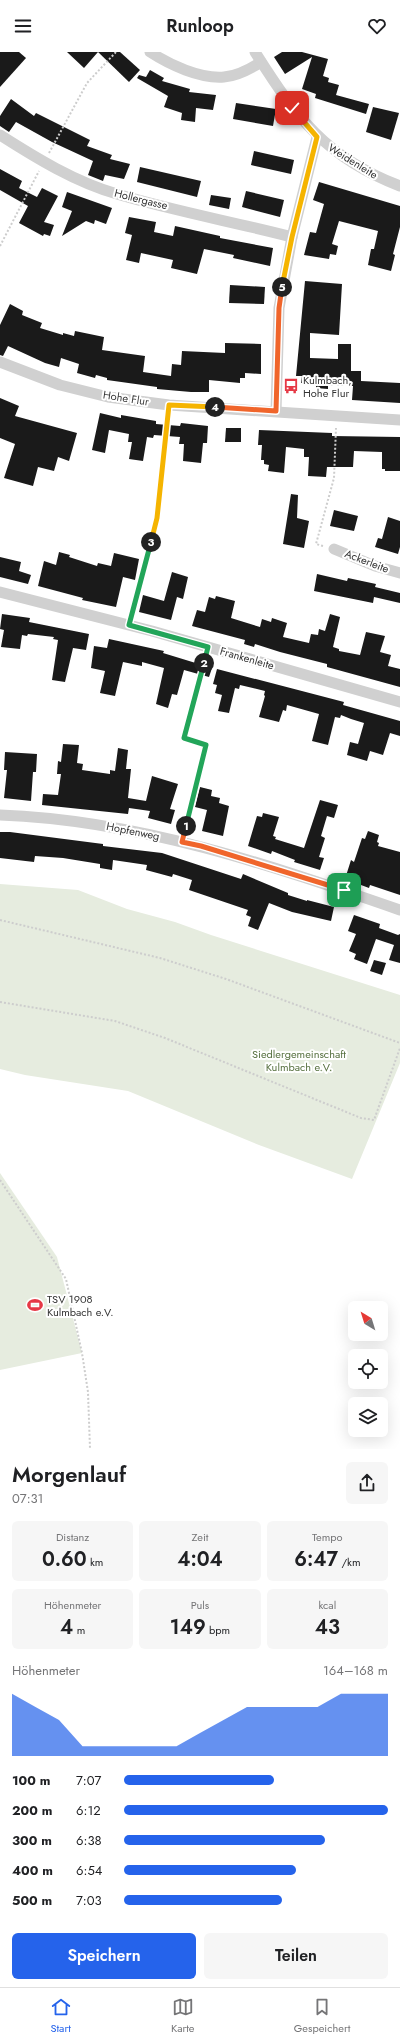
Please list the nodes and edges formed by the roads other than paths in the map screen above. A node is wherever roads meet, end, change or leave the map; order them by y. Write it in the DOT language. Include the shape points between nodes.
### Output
graph roads {
  1 [pos="150,52"];
  2 [pos="258,57"];
  3 [pos="0,135"];
  4 [pos="317,137"];
  5 [pos="400,186"];
  6 [pos="292,237"];
  7 [pos="0,362"];
  8 [pos="276,411"];
  9 [pos="400,420"];
  10 [pos="334,548"];
  11 [pos="400,573"];
  12 [pos="0,592"];
  13 [pos="400,702"];
  14 [pos="0,814"];
  15 [pos="400,910"];
  1 -- 2 [label="street" via="161,60 206,76 224,77 250,69"];
  2 -- 4 [label="street, Weidenleite" via="292,108"];
  3 -- 6 [label="street, Hollergasse" via="44,162 116,194"];
  4 -- 5 [label="street, Weidenleite" via="372,175"];
  4 -- 6 [label="street"];
  6 -- 8 [label="street" via="279,308"];
  7 -- 8 [label="street, Hohe Flur" via="60,385 108,397 169,405"];
  8 -- 9 [label="street, Hohe Flur"];
  10 -- 11 [label="street, Ackerleite" via="375,566"];
  12 -- 13 [label="street, Frankenleite" via="129,625"];
  14 -- 15 [label="street, Hopfenweg" via="136,830 216,850"];
}
